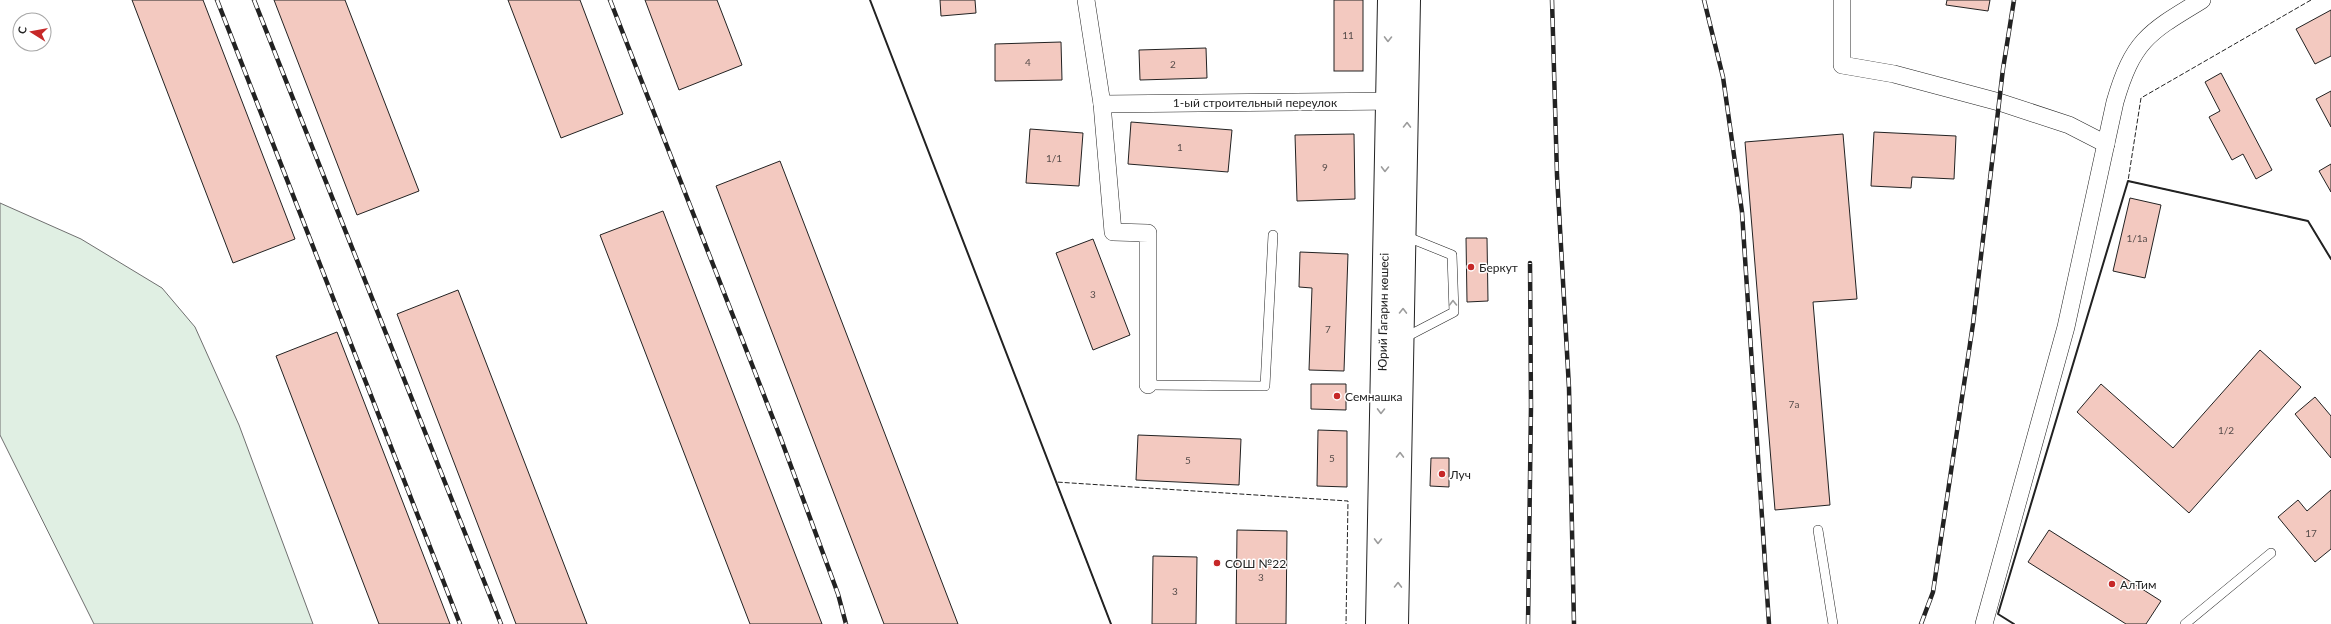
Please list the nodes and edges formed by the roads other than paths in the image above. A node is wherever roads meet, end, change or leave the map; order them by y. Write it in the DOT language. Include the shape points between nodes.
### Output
graph roads {
  1 [pos="1086,0"];
  2 [pos="1389,0"];
  3 [pos="1409,0"];
  4 [pos="1842,0"];
  5 [pos="2202,0"];
  6 [pos="1397,101"];
  7 [pos="1102,104"];
  8 [pos="2106,144"];
  9 [pos="1273,235"];
  10 [pos="1404,236"];
  11 [pos="1403,339"];
  12 [pos="1148,385"];
  13 [pos="1818,530"];
  14 [pos="2271,552"];
  15 [pos="1377,624"];
  16 [pos="1397,624"];
  17 [pos="1833,624"];
  18 [pos="1984,624"];
  19 [pos="2185,624"];
  1 -- 7 [label="street"];
  2 -- 6 [label="main road, Юрий Гагарин көшесі, one-way"];
  3 -- 6 [label="main road, Юрий Гагарин көшесі"];
  4 -- 8 [label="street" via="1842,65 1894,74 1999,102 2069,124"];
  5 -- 8 [label="street" via="2154,30 2136,50 2124,73"];
  6 -- 7 [label="street, 1-ый строительный переулок"];
  10 -- 6 [label="main road, Юрий Гагарин көшесі, one-way"];
  6 -- 15 [label="main road, Юрий Гагарин көшесі, one-way"];
  7 -- 12 [label="street" via="1113,232 1148,233"];
  8 -- 18 [label="street" via="2066,327"];
  9 -- 12 [label="lane" via="1266,386"];
  11 -- 10 [label="main road, Юрий Гагарин көшесі, one-way"];
  11 -- 10 [label="lane, one-way" via="1454,312 1452,255"];
  16 -- 11 [label="main road, Юрий Гагарин көшесі, one-way"];
  13 -- 17 [label="lane"];
  14 -- 19 [label="lane"];
}
